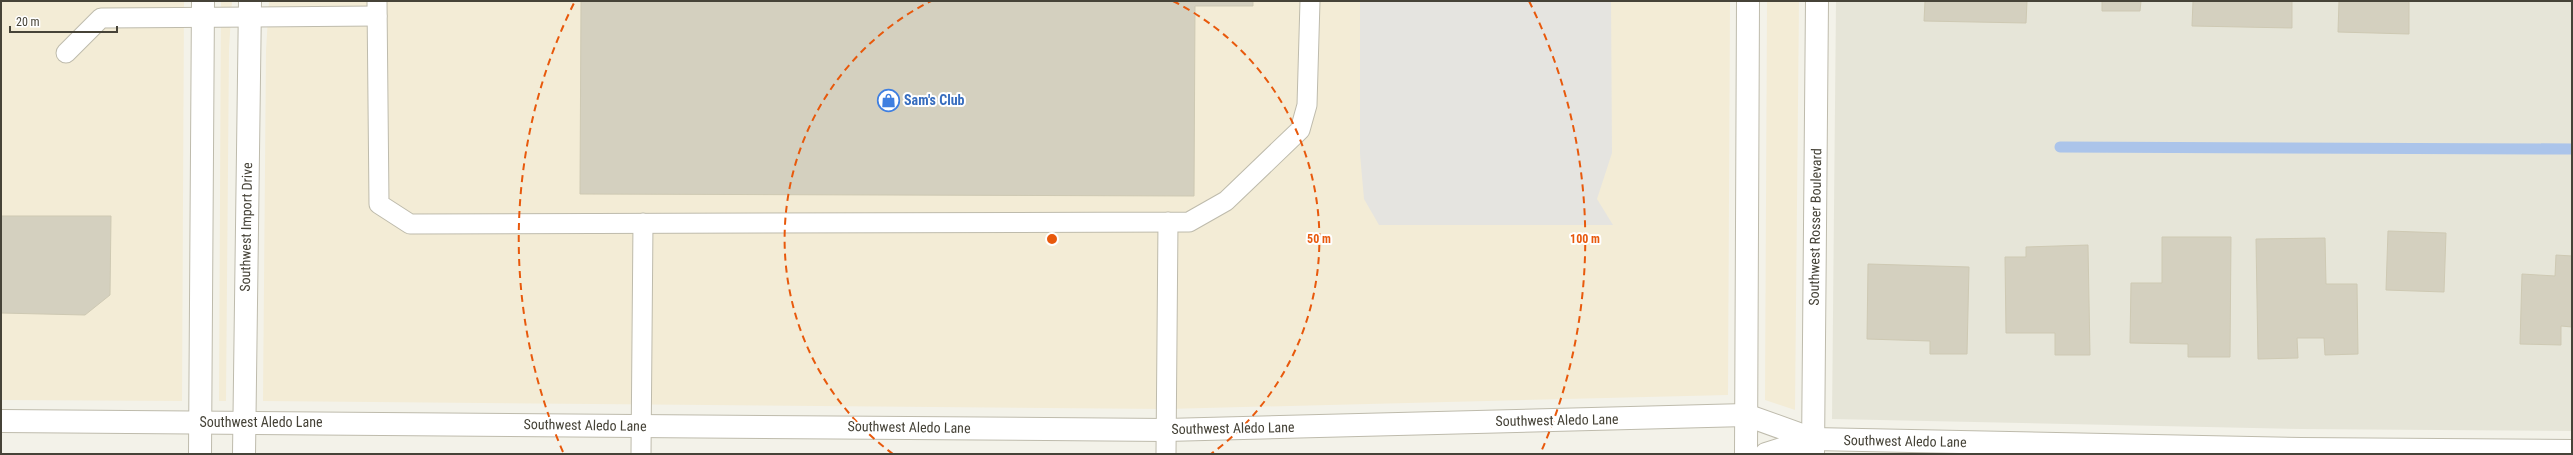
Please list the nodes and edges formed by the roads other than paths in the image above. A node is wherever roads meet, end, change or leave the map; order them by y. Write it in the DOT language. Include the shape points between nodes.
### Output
graph roads {
  1 [pos="1310,1"];
  2 [pos="1748,1"];
  3 [pos="1817,1"];
  4 [pos="203,9"];
  5 [pos="250,9"];
  6 [pos="377,9"];
  7 [pos="66,53"];
  8 [pos="1168,222"];
  9 [pos="643,223"];
  10 [pos="1746,415"];
  11 [pos="1,420"];
  12 [pos="200,422"];
  13 [pos="244,422"];
  14 [pos="642,425"];
  15 [pos="1166,430"];
  16 [pos="1813,446"];
  17 [pos="2572,451"];
  18 [pos="2301,452"];
  19 [pos="200,454"];
  20 [pos="244,454"];
  21 [pos="641,454"];
  22 [pos="1166,454"];
  23 [pos="1746,454"];
  24 [pos="1766,454"];
  1 -- 8 [label="lane" via="1307,105 1300,130 1226,201 1189,222"];
  2 -- 10 [label="street"];
  3 -- 16 [label="street, Southwest Rosser Boulevard"];
  4 -- 5 [label="lane"];
  4 -- 7 [label="lane" via="101,18"];
  4 -- 12 [label="street"];
  5 -- 6 [label="lane"];
  5 -- 13 [label="street, Southwest Import Drive"];
  6 -- 9 [label="lane" via="379,204 410,224"];
  8 -- 9 [label="lane"];
  8 -- 15 [label="lane"];
  9 -- 14 [label="lane"];
  10 -- 15 [label="street, Southwest Aledo Lane"];
  10 -- 16 [label="street, Southwest Aledo Lane"];
  10 -- 23 [label="street"];
  11 -- 12 [label="street, Southwest Aledo Lane"];
  12 -- 13 [label="street, Southwest Aledo Lane"];
  12 -- 19 [label="street"];
  13 -- 14 [label="street, Southwest Aledo Lane"];
  13 -- 20 [label="street, Southwest Import Drive"];
  14 -- 15 [label="street, Southwest Aledo Lane"];
  14 -- 21 [label="lane"];
  15 -- 22 [label="lane"];
  16 -- 18 [label="street, Southwest Aledo Lane"];
  16 -- 24 [label="street, Southwest Aledo Lane"];
  17 -- 18 [label="street, Southwest Aledo Lane"];
}
